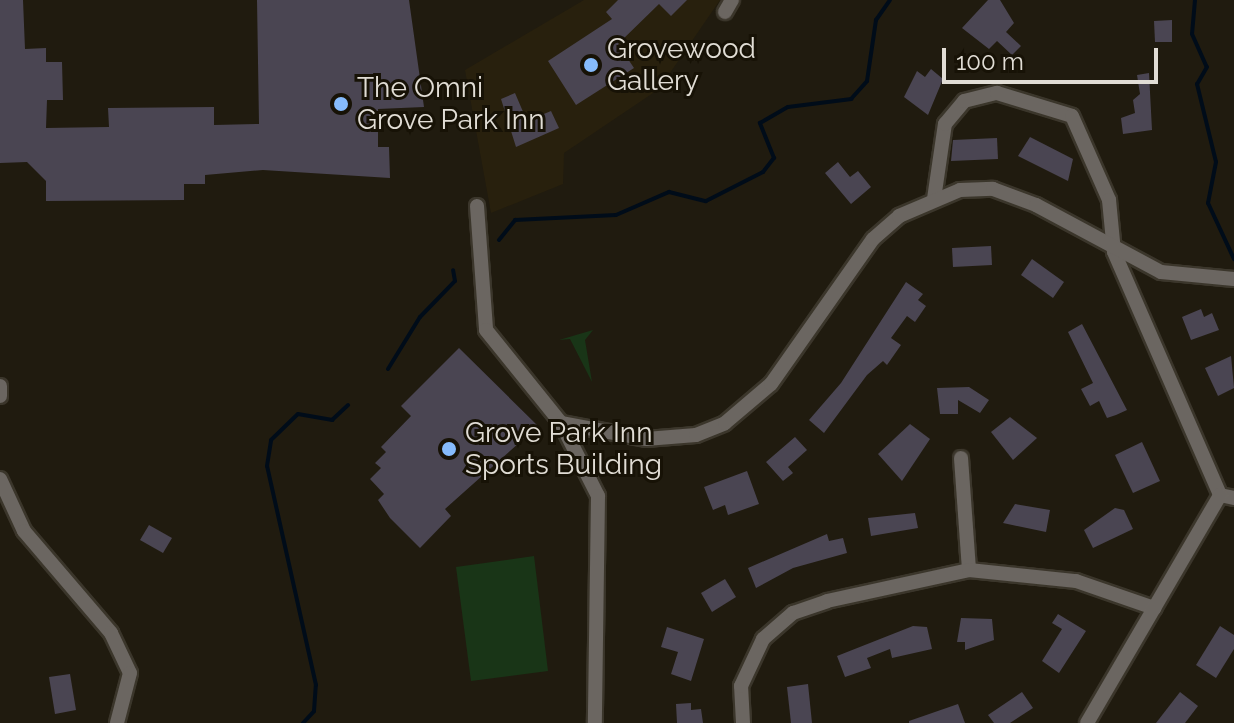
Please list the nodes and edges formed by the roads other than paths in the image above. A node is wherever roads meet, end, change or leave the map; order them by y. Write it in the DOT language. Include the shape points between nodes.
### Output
graph roads {
  1 [pos="934,199"];
  2 [pos="477,206"];
  3 [pos="1114,252"];
  4 [pos="1234,279"];
  5 [pos="0,386"];
  6 [pos="0,396"];
  7 [pos="561,423"];
  8 [pos="961,458"];
  9 [pos="0,479"];
  10 [pos="1227,497"];
  11 [pos="969,570"];
  12 [pos="1154,608"];
  13 [pos="117,723"];
  14 [pos="595,723"];
  15 [pos="743,723"];
  16 [pos="1087,723"];
  1 -- 3 [label="street" via="993,189 1036,205"];
  1 -- 3 [label="street" via="945,124 964,101 997,93 1053,105 1072,116 1109,200"];
  1 -- 7 [label="street" via="899,216 873,239 771,384 725,423 696,435 646,439"];
  2 -- 7 [label="street" via="486,330"];
  3 -- 4 [label="street" via="1161,272"];
  3 -- 10 [label="street"];
  5 -- 6 [label="street"];
  7 -- 14 [label="street" via="598,496"];
  8 -- 11 [label="street"];
  9 -- 13 [label="street" via="24,531 111,633 130,673"];
  10 -- 12 [label="street"];
  11 -- 12 [label="street" via="1076,581"];
  11 -- 15 [label="street" via="793,613 763,639 749,663 741,686"];
  12 -- 16 [label="street"];
}
